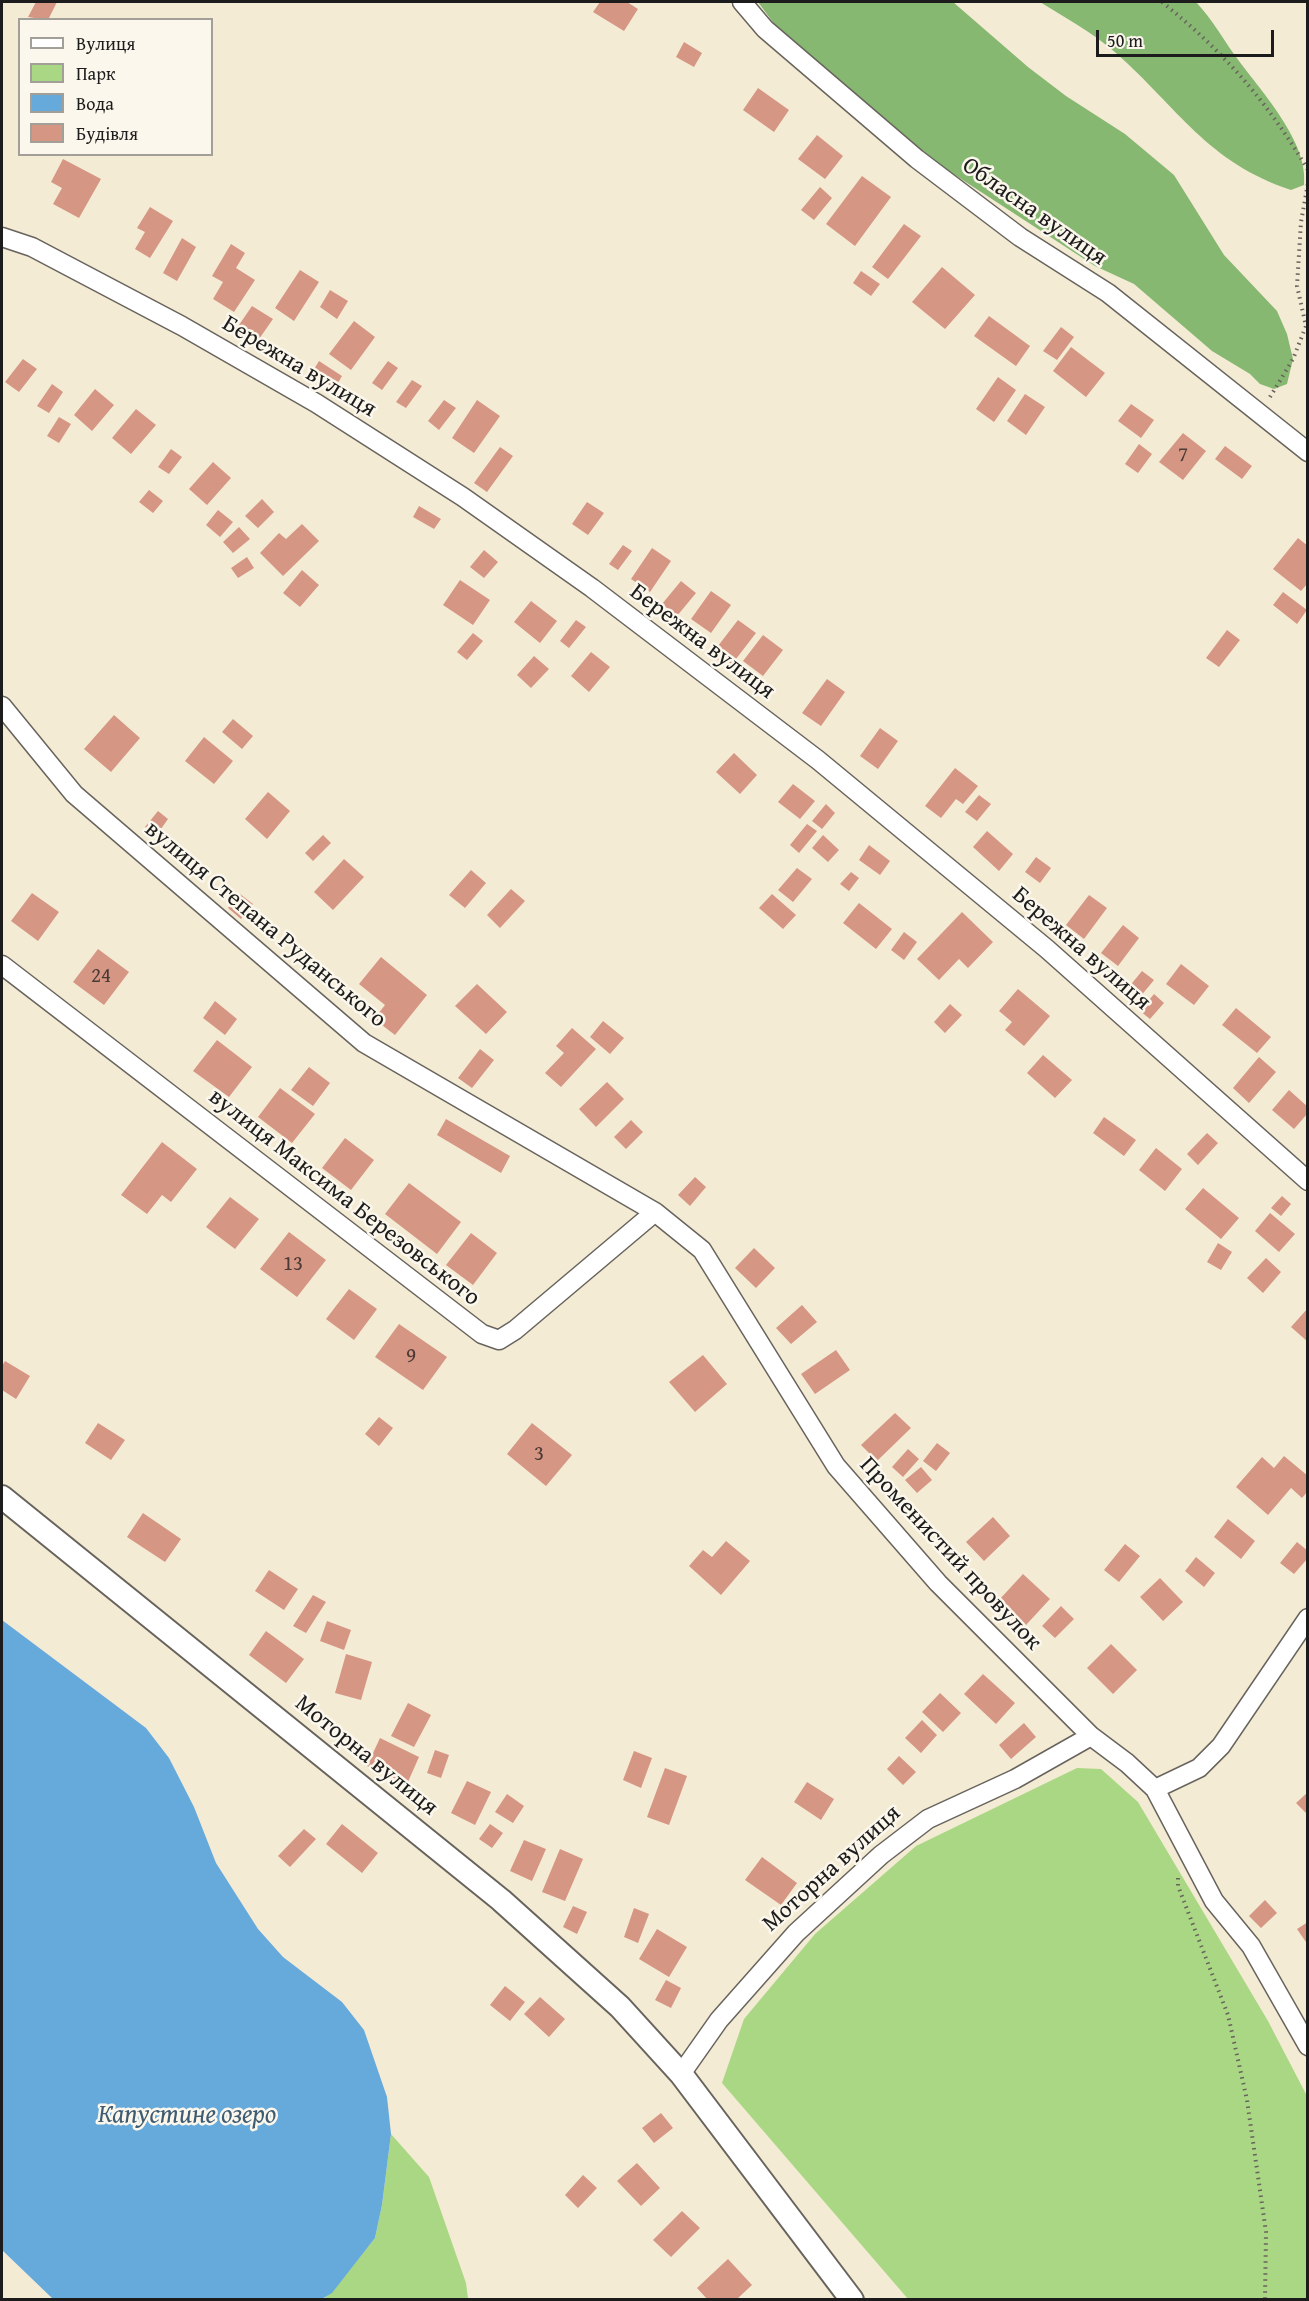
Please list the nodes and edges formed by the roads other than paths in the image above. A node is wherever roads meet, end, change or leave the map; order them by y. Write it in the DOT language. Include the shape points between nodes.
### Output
graph roads {
  1 [pos="742,2"];
  2 [pos="2,237"];
  3 [pos="1308,452"];
  4 [pos="2,706"];
  5 [pos="2,965"];
  6 [pos="1308,1181"];
  7 [pos="656,1212"];
  8 [pos="2,1497"];
  9 [pos="1308,1618"];
  10 [pos="1091,1736"];
  11 [pos="1155,1789"];
  12 [pos="1308,2046"];
  13 [pos="681,2074"];
  14 [pos="852,2300"];
  1 -- 3 [label="street, Обласна вулиця" via="765,29 917,159 1020,237 1108,293"];
  2 -- 6 [label="street, Бережна вулиця" via="32,247 172,320 316,403 463,497 592,588 818,760 1047,949"];
  4 -- 7 [label="street, вулиця Степана Руданського" via="74,794 364,1043"];
  5 -- 7 [label="street, вулиця Максима Березовського" via="482,1334 499,1340 515,1330"];
  7 -- 10 [label="street, Променистий провулок" via="702,1250 836,1466 938,1583"];
  8 -- 13 [label="street, Моторна вулиця" via="501,1900 620,2007"];
  9 -- 11 [label="street" via="1221,1746 1199,1768"];
  10 -- 11 [label="street, Променистий провулок"];
  10 -- 13 [label="street, Моторна вулиця" via="1015,1779 928,1819 881,1855 796,1933 718,2020"];
  11 -- 12 [label="street, Променистий провулок" via="1214,1901 1251,1946"];
  13 -- 14 [label="street, Моторна вулиця"];
}
